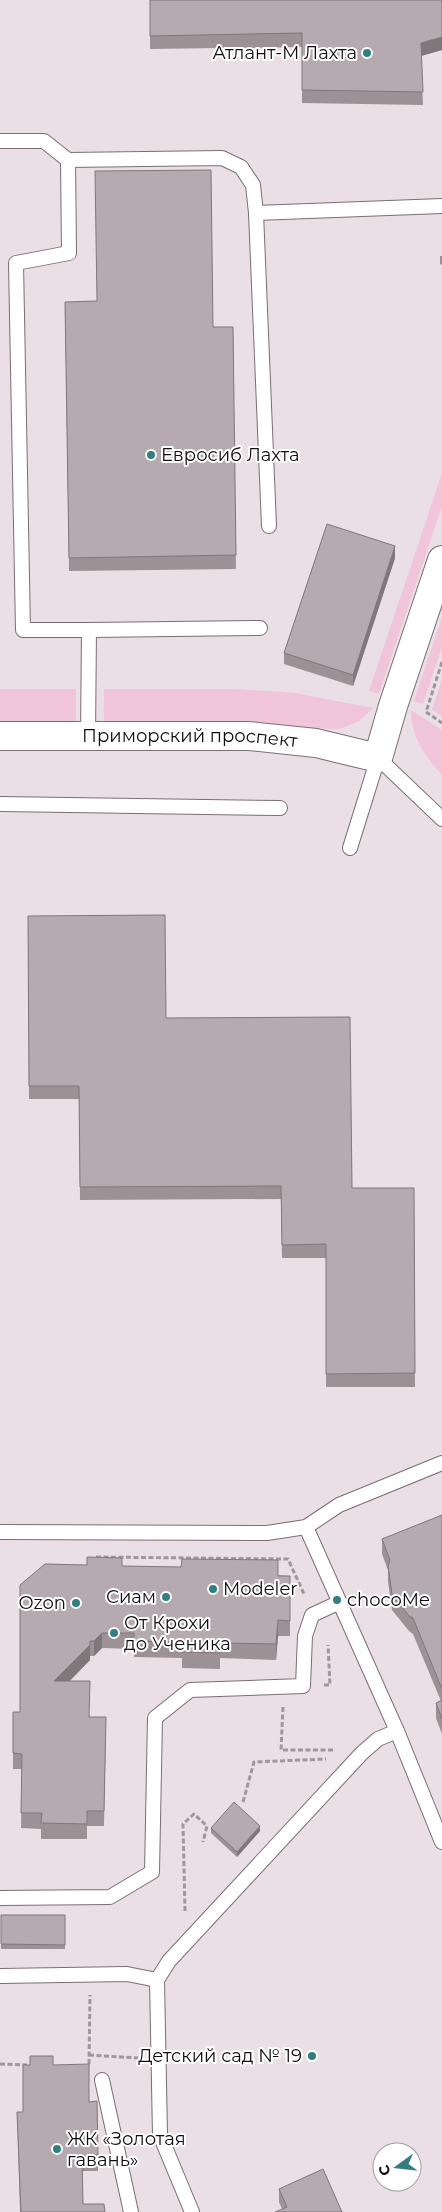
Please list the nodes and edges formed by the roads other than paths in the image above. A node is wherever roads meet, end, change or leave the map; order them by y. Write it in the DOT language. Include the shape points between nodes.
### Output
graph roads {
  1 [pos="0,141"];
  2 [pos="68,160"];
  3 [pos="442,206"];
  4 [pos="256,213"];
  5 [pos="269,526"];
  6 [pos="442,560"];
  7 [pos="260,628"];
  8 [pos="89,630"];
  9 [pos="0,736"];
  10 [pos="88,737"];
  11 [pos="378,758"];
  12 [pos="0,804"];
  13 [pos="280,808"];
  14 [pos="442,820"];
  15 [pos="350,848"];
  16 [pos="442,1463"];
  17 [pos="306,1527"];
  18 [pos="0,1532"];
  19 [pos="340,1602"];
  20 [pos="397,1731"];
  21 [pos="442,1842"];
  22 [pos="0,1898"];
  23 [pos="0,1976"];
  24 [pos="156,1980"];
  25 [pos="102,2080"];
  26 [pos="131,2212"];
  27 [pos="192,2212"];
  1 -- 2 [label="lane" via="44,142"];
  2 -- 4 [label="lane" via="222,158 241,167 253,185"];
  2 -- 8 [label="lane" via="69,253 16,263 23,630"];
  3 -- 4 [label="lane"];
  4 -- 5 [label="lane"];
  6 -- 11 [label="street"];
  7 -- 8 [label="lane"];
  8 -- 10 [label="lane"];
  9 -- 10 [label="street, Приморский проспект"];
  10 -- 11 [label="street, Приморский проспект" via="249,736 316,743"];
  11 -- 14 [label="lane"];
  11 -- 15 [label="lane"];
  12 -- 13 [label="lane"];
  16 -- 17 [label="lane" via="339,1505"];
  17 -- 18 [label="lane" via="267,1533"];
  17 -- 19 [label="lane"];
  19 -- 20 [label="lane"];
  19 -- 22 [label="lane" via="312,1614 305,1636 303,1686 190,1690 155,1718 152,1872 110,1898"];
  20 -- 21 [label="lane"];
  20 -- 24 [label="lane" via="378,1739 362,1753"];
  23 -- 24 [label="lane" via="127,1974"];
  24 -- 27 [label="lane" via="160,2135"];
  25 -- 26 [label="lane"];
}
